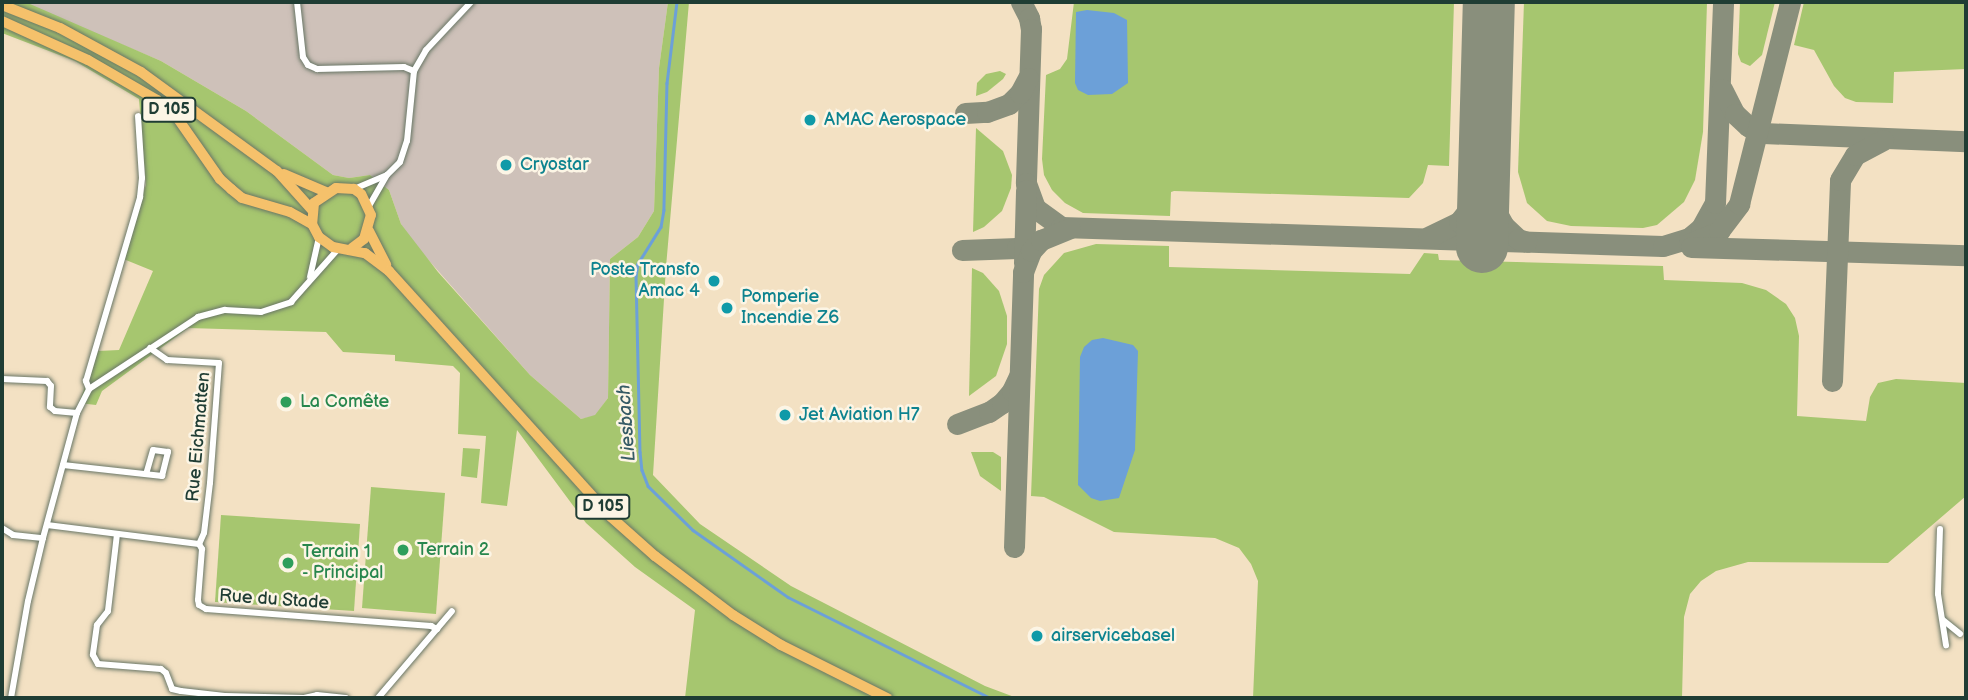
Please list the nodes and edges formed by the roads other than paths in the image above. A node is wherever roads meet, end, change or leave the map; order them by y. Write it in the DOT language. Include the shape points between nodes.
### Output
graph roads {
  1 [pos="297,2"];
  2 [pos="471,2"];
  3 [pos="2,5"];
  4 [pos="2,21"];
  5 [pos="414,71"];
  6 [pos="138,116"];
  7 [pos="277,171"];
  8 [pos="387,176"];
  9 [pos="354,189"];
  10 [pos="326,192"];
  11 [pos="369,206"];
  12 [pos="312,210"];
  13 [pos="312,224"];
  14 [pos="369,231"];
  15 [pos="319,237"];
  16 [pos="339,248"];
  17 [pos="352,248"];
  18 [pos="389,271"];
  19 [pos="310,279"];
  20 [pos="150,348"];
  21 [pos="2,379"];
  22 [pos="89,389"];
  23 [pos="77,413"];
  24 [pos="63,465"];
  25 [pos="146,474"];
  26 [pos="47,525"];
  27 [pos="2,528"];
  28 [pos="1940,529"];
  29 [pos="117,534"];
  30 [pos="43,538"];
  31 [pos="199,544"];
  32 [pos="452,611"];
  33 [pos="1943,620"];
  34 [pos="437,629"];
  35 [pos="1960,634"];
  36 [pos="1945,645"];
  37 [pos="172,689"];
  38 [pos="225,697"];
  39 [pos="11,698"];
  40 [pos="170,698"];
  41 [pos="346,698"];
  42 [pos="378,698"];
  43 [pos="887,698"];
  1 -- 5 [label="street" via="303,57 309,65 317,69 404,67"];
  2 -- 5 [label="street" via="426,50"];
  3 -- 7 [label="main road, D 105" via="60,28 141,72"];
  4 -- 13 [label="main road, D 105" via="88,60 157,100 176,117 220,179 242,198 290,212"];
  5 -- 8 [label="street" via="407,141 400,162"];
  6 -- 22 [label="street" via="140,197 86,381"];
  7 -- 10 [label="main road, D 105"];
  7 -- 12 [label="main road, D 105"];
  8 -- 9 [label="street"];
  8 -- 11 [label="street"];
  9 -- 10 [label="main road"];
  9 -- 11 [label="main road"];
  10 -- 12 [label="main road" via="318,196"];
  11 -- 14 [label="main road"];
  12 -- 13 [label="main road"];
  13 -- 15 [label="main road"];
  14 -- 17 [label="main road"];
  14 -- 18 [label="main road, D 105"];
  15 -- 16 [label="main road"];
  15 -- 19 [label="street"];
  16 -- 17 [label="main road"];
  16 -- 19 [label="street"];
  17 -- 18 [label="main road, D 105"];
  18 -- 43 [label="main road, D 105" via="611,517 655,556 781,645"];
  19 -- 20 [label="street" via="291,302 261,312 212,311"];
  20 -- 22 [label="street"];
  20 -- 31 [label="street, Rue Eichmatten" via="167,360 219,363 210,483"];
  21 -- 23 [label="street" via="47,381 50,407"];
  22 -- 23 [label="street"];
  23 -- 24 [label="street"];
  24 -- 25 [label="street"];
  24 -- 26 [label="street"];
  25 -- 25 [label="street" via="162,475 168,452 153,450"];
  26 -- 29 [label="street"];
  26 -- 30 [label="street"];
  27 -- 30 [label="street"];
  28 -- 33 [label="street" via="1938,594"];
  29 -- 31 [label="street"];
  29 -- 37 [label="street" via="108,611 96,625 95,661 105,666 161,669"];
  30 -- 39 [label="street"];
  31 -- 34 [label="street, Rue du Stade" via="198,600 206,609"];
  32 -- 34 [label="street"];
  33 -- 35 [label="street"];
  33 -- 36 [label="street"];
  34 -- 42 [label="street"];
  37 -- 38 [label="street"];
  37 -- 40 [label="street"];
  38 -- 41 [label="street"];
}
